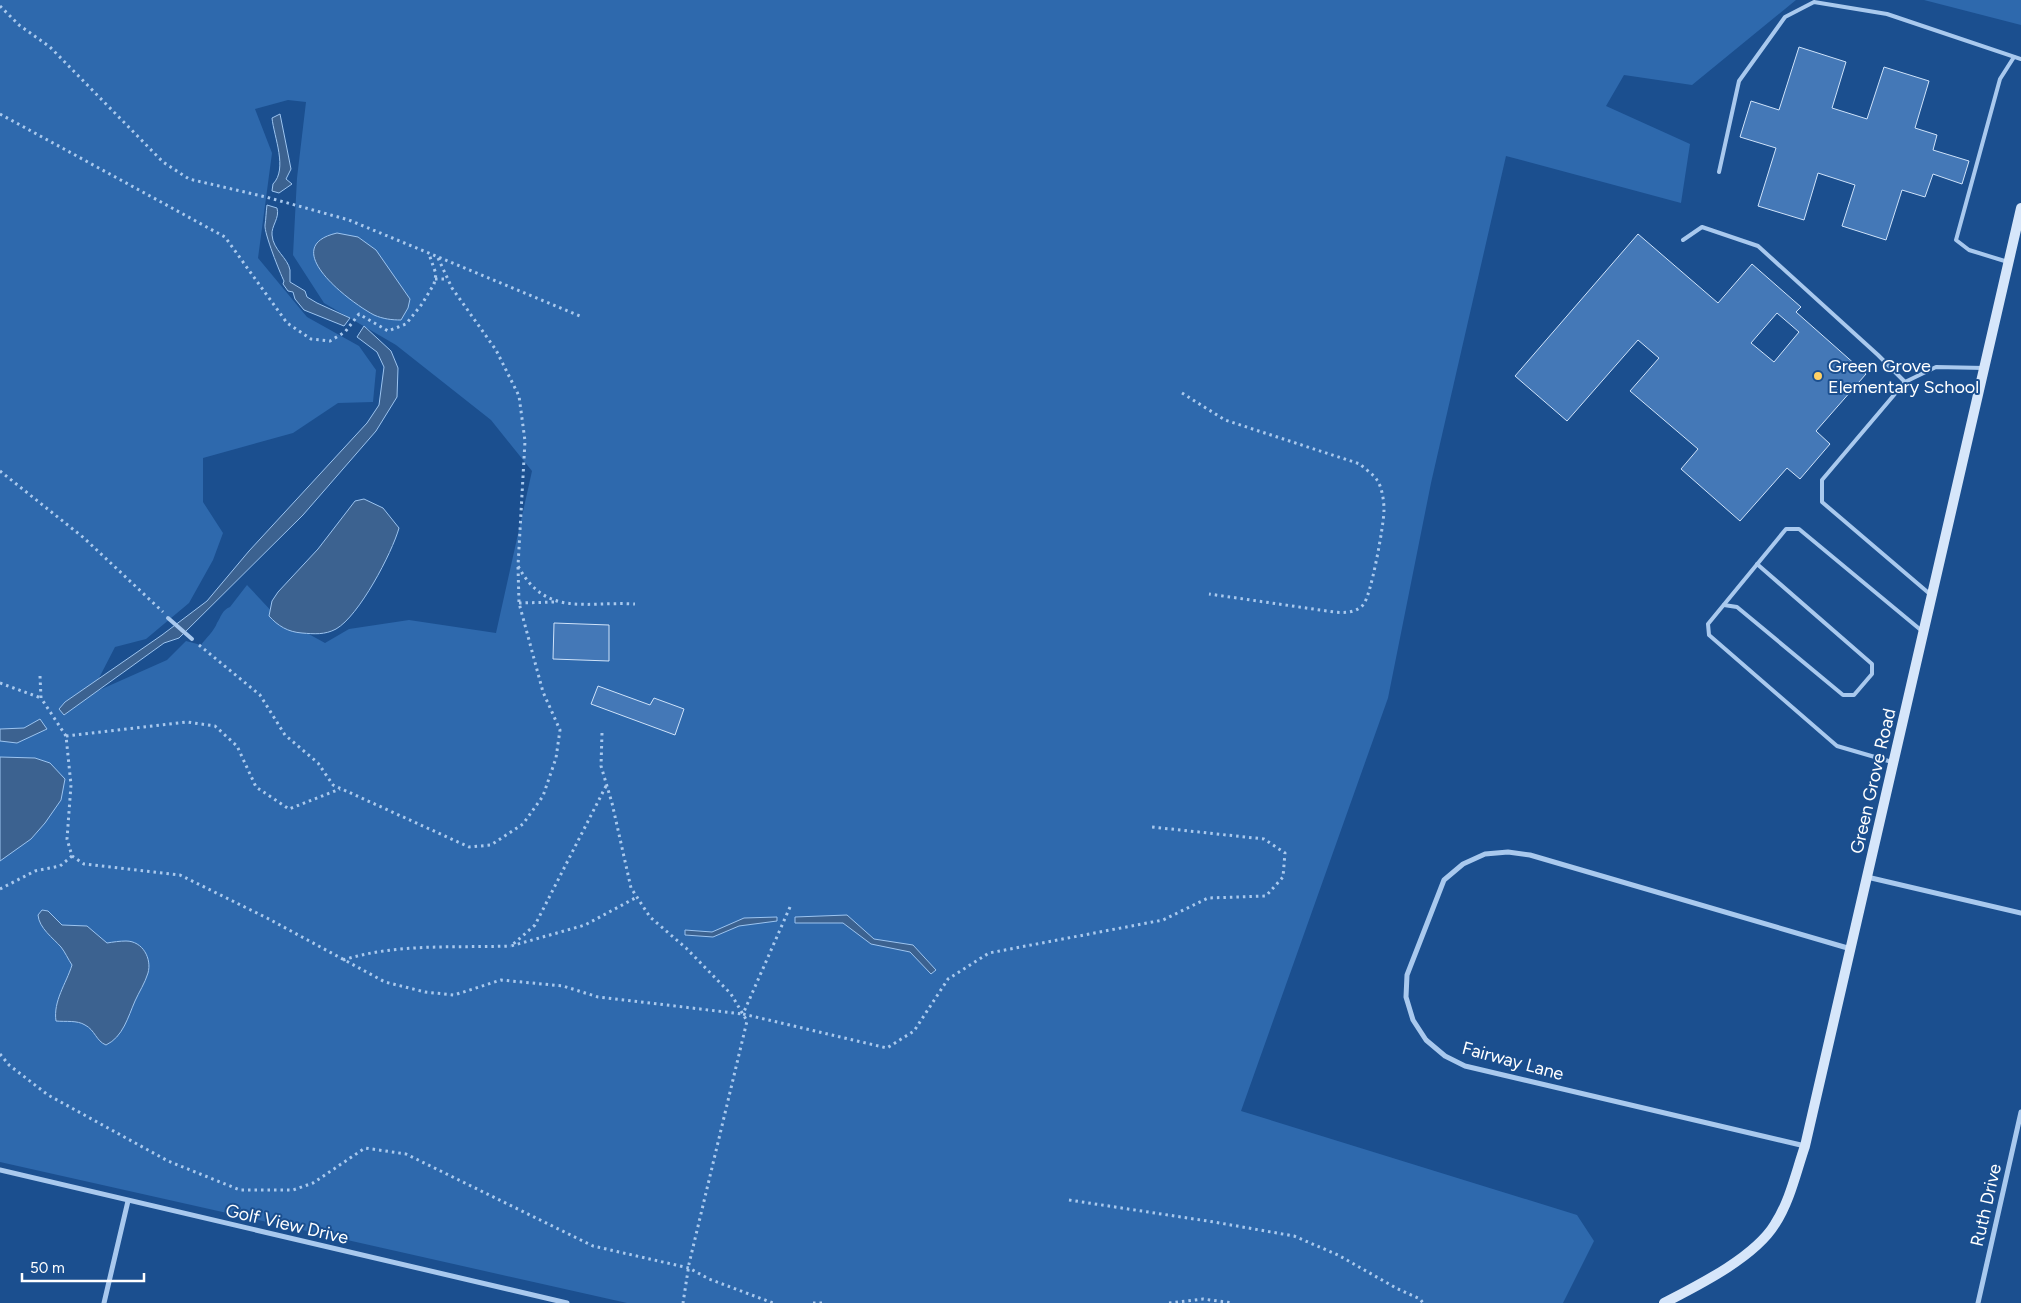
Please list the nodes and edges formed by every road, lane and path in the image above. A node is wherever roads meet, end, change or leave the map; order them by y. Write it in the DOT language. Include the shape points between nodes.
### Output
graph roads {
  1 [pos="0,6"];
  2 [pos="2014,57"];
  3 [pos="2021,59"];
  4 [pos="0,114"];
  5 [pos="1719,172"];
  6 [pos="2021,208"];
  7 [pos="1682,240"];
  8 [pos="429,254"];
  9 [pos="438,257"];
  10 [pos="2008,262"];
  11 [pos="435,279"];
  12 [pos="448,279"];
  13 [pos="580,316"];
  14 [pos="1984,368"];
  15 [pos="1905,382"];
  16 [pos="1182,394"];
  17 [pos="0,472"];
  18 [pos="1757,564"];
  19 [pos="518,566"];
  20 [pos="1209,594"];
  21 [pos="1932,595"];
  22 [pos="558,602"];
  23 [pos="520,603"];
  24 [pos="635,604"];
  25 [pos="1724,605"];
  26 [pos="168,618"];
  27 [pos="1923,632"];
  28 [pos="192,639"];
  29 [pos="40,676"];
  30 [pos="0,683"];
  31 [pos="41,698"];
  32 [pos="602,733"];
  33 [pos="66,736"];
  34 [pos="1894,762"];
  35 [pos="606,786"];
  36 [pos="340,789"];
  37 [pos="1152,827"];
  38 [pos="72,856"];
  39 [pos="1867,877"];
  40 [pos="0,889"];
  41 [pos="637,898"];
  42 [pos="790,907"];
  43 [pos="2021,913"];
  44 [pos="511,946"];
  45 [pos="1851,949"];
  46 [pos="343,960"];
  47 [pos="743,1014"];
  48 [pos="0,1054"];
  49 [pos="2021,1112"];
  50 [pos="1805,1146"];
  51 [pos="0,1170"];
  52 [pos="1069,1200"];
  53 [pos="128,1201"];
  54 [pos="688,1268"];
  55 [pos="104,1303"];
  56 [pos="567,1303"];
  57 [pos="683,1303"];
  58 [pos="773,1303"];
  59 [pos="813,1303"];
  60 [pos="825,1303"];
  61 [pos="1169,1303"];
  62 [pos="1233,1303"];
  63 [pos="1423,1303"];
  64 [pos="1664,1303"];
  65 [pos="1978,1303"];
  1 -- 8 [label="path" via="50,47 163,162 189,179 349,220"];
  2 -- 3 [label="lane"];
  2 -- 5 [label="lane" via="1887,14 1814,2 1785,17 1739,81"];
  2 -- 10 [label="lane" via="2000,79 1956,240 1969,250"];
  4 -- 11 [label="path" via="225,238 287,323 311,339 330,341 345,332 359,314 388,331 406,324 422,304"];
  6 -- 10 [label="street, Green Grove Road"];
  7 -- 15 [label="lane" via="1702,227 1758,246"];
  8 -- 9 [label="path"];
  8 -- 11 [label="path"];
  9 -- 12 [label="path"];
  9 -- 13 [label="path"];
  10 -- 14 [label="street, Green Grove Road"];
  11 -- 12 [label="path"];
  12 -- 19 [label="path" via="496,350 520,396 525,441"];
  14 -- 15 [label="lane" via="1936,367"];
  14 -- 21 [label="street, Green Grove Road"];
  15 -- 21 [label="lane" via="1822,480 1822,502"];
  16 -- 20 [label="path" via="1225,420 1360,464 1377,480 1382,493 1384,510 1370,592 1357,610 1334,612"];
  17 -- 26 [label="path" via="84,538"];
  18 -- 25 [label="lane"];
  18 -- 25 [label="lane" via="1872,664 1872,674 1854,695 1843,695 1737,607"];
  18 -- 27 [label="lane" via="1786,529 1799,529"];
  19 -- 22 [label="path" via="535,589"];
  19 -- 23 [label="path"];
  21 -- 27 [label="street, Green Grove Road"];
  22 -- 23 [label="path"];
  22 -- 24 [label="path" via="570,605"];
  23 -- 36 [label="path" via="543,692 560,730 556,758 543,796 523,824 491,845 468,847"];
  25 -- 34 [label="lane" via="1708,624 1709,635 1836,746"];
  26 -- 28 [label="lane"];
  27 -- 34 [label="street, Green Grove Road"];
  28 -- 36 [label="path" via="260,695 285,735 318,763 333,786"];
  29 -- 31 [label="path"];
  30 -- 31 [label="path"];
  31 -- 33 [label="path"];
  32 -- 35 [label="path" via="601,766"];
  33 -- 36 [label="path" via="187,722 215,726 238,746 256,787 289,809"];
  33 -- 38 [label="path" via="71,784 67,839"];
  34 -- 39 [label="street, Green Grove Road"];
  35 -- 41 [label="path" via="631,888"];
  35 -- 44 [label="path" via="535,924"];
  37 -- 47 [label="path" via="1264,839 1285,853 1283,877 1266,896 1208,898 1163,920 989,953 948,979 914,1031 887,1048"];
  38 -- 40 [label="path" via="60,866 35,871"];
  38 -- 46 [label="path" via="84,864 180,875"];
  39 -- 43 [label="street"];
  39 -- 45 [label="street, Green Grove Road"];
  41 -- 44 [label="path" via="585,925"];
  41 -- 47 [label="path" via="650,917 731,994"];
  42 -- 47 [label="path"];
  44 -- 46 [label="path" via="392,949"];
  45 -- 50 [label="street, Green Grove Road"];
  45 -- 50 [label="street, Fairway Lane" via="1530,855 1508,852 1485,854 1463,864 1444,880 1407,975 1406,997 1421,1033 1445,1056 1465,1066"];
  46 -- 47 [label="path" via="385,982 425,992 454,995 501,980 563,986 598,997"];
  47 -- 54 [label="path" via="747,1021"];
  48 -- 54 [label="path" via="9,1065 48,1095 168,1161 240,1190 293,1190 313,1182 365,1148 406,1154 593,1246"];
  49 -- 65 [label="street, Ruth Drive"];
  50 -- 64 [label="street, Green Grove Road" via="1785,1205 1762,1242 1717,1273"];
  51 -- 53 [label="street, Golf View Drive"];
  52 -- 63 [label="path" via="1294,1236 1338,1255"];
  53 -- 55 [label="street"];
  53 -- 56 [label="street, Golf View Drive"];
  54 -- 57 [label="path"];
  54 -- 58 [label="path"];
  59 -- 60 [label="path"];
  61 -- 62 [label="path" via="1203,1299"];
}
